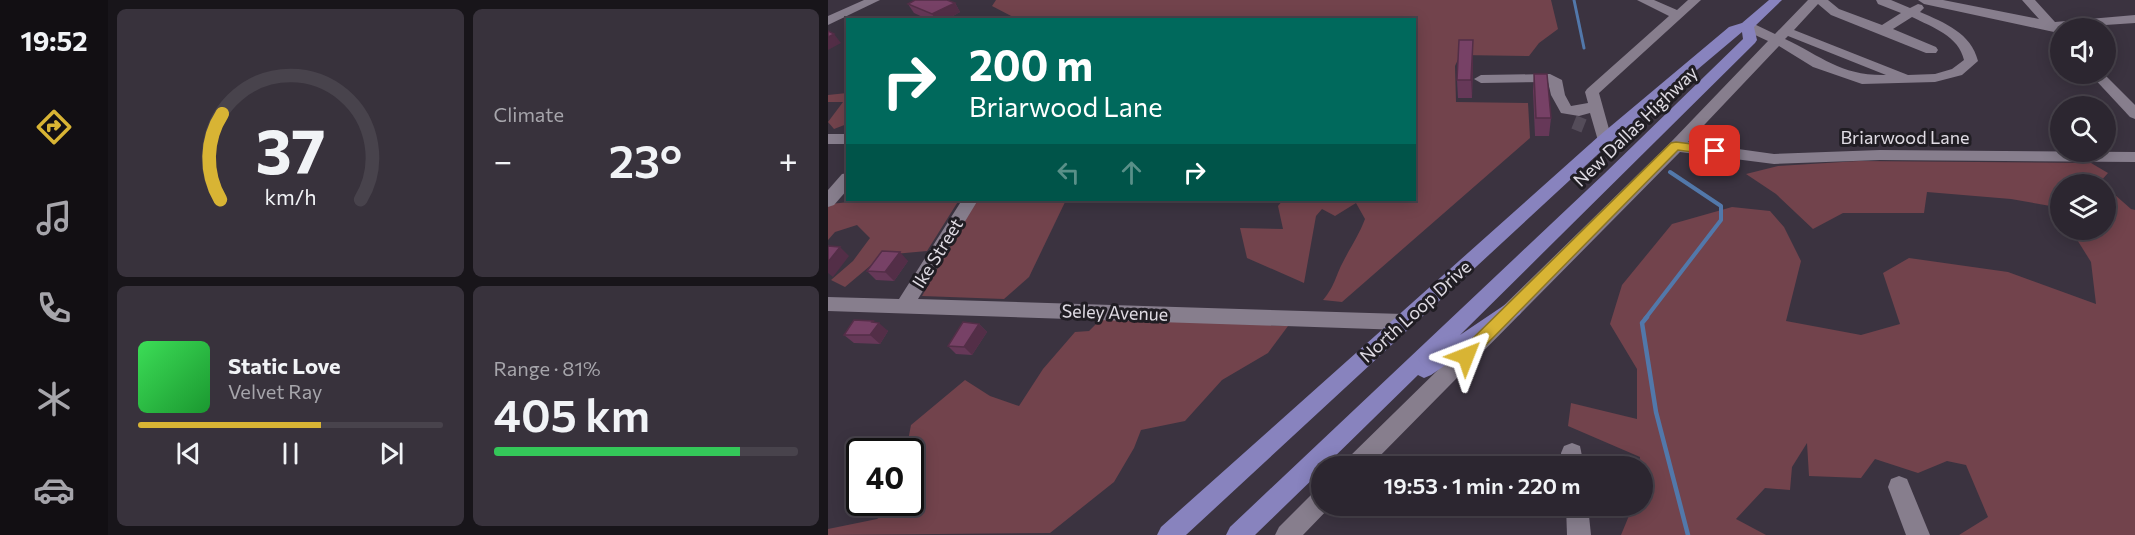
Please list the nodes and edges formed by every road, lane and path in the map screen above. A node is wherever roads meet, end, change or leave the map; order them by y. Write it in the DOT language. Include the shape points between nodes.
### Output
graph roads {
  1 [pos="874,0"];
  2 [pos="1643,0"];
  3 [pos="1695,0"];
  4 [pos="1776,0"];
  5 [pos="2028,0"];
  6 [pos="1882,1"];
  7 [pos="1930,1"];
  8 [pos="1814,3"];
  9 [pos="1914,12"];
  10 [pos="1678,15"];
  11 [pos="2135,19"];
  12 [pos="828,21"];
  13 [pos="2116,22"];
  14 [pos="2050,24"];
  15 [pos="1747,26"];
  16 [pos="1883,30"];
  17 [pos="2050,30"];
  18 [pos="1781,36"];
  19 [pos="1806,39"];
  20 [pos="1795,49"];
  21 [pos="1931,50"];
  22 [pos="1904,78"];
  23 [pos="1482,79"];
  24 [pos="2106,84"];
  25 [pos="1663,90"];
  26 [pos="1595,106"];
  27 [pos="2135,114"];
  28 [pos="1575,119"];
  29 [pos="1602,135"];
  30 [pos="828,139"];
  31 [pos="846,139"];
  32 [pos="1676,146"];
  33 [pos="2135,158"];
  34 [pos="1610,178"];
  35 [pos="846,180"];
  36 [pos="1634,188"];
  37 [pos="828,201"];
  38 [pos="968,201"];
  39 [pos="1536,249"];
  40 [pos="828,304"];
  41 [pos="904,306"];
  42 [pos="1513,309"];
  43 [pos="1402,322"];
  44 [pos="1380,399"];
  45 [pos="1365,456"];
  46 [pos="1899,487"];
  47 [pos="1311,511"];
  48 [pos="1577,516"];
  49 [pos="1169,535"];
  50 [pos="1238,535"];
  51 [pos="1287,535"];
  52 [pos="1579,535"];
  53 [pos="1918,535"];
  1 -- 12 [label="street"];
  2 -- 10 [label="street"];
  3 -- 10 [label="street"];
  4 -- 15 [label="main road, New Dallas Highway"];
  5 -- 14 [label="street"];
  6 -- 9 [label="street"];
  7 -- 9 [label="street"];
  7 -- 17 [label="street"];
  8 -- 16 [label="street"];
  8 -- 18 [label="street"];
  9 -- 16 [label="street"];
  9 -- 22 [label="street" via="1962,42 1971,61 1957,72 1935,78"];
  10 -- 26 [label="street" via="1592,92"];
  11 -- 13 [label="street"];
  15 -- 18 [label="street"];
  15 -- 25 [label="main road, New Dallas Highway" via="1734,30"];
  15 -- 34 [label="main road, New Dallas Highway" via="1750,40"];
  16 -- 21 [label="street"];
  18 -- 19 [label="street"];
  18 -- 20 [label="street"];
  18 -- 32 [label="street"];
  19 -- 20 [label="street"];
  19 -- 22 [label="street"];
  20 -- 22 [label="street" via="1818,64 1862,80"];
  23 -- 28 [label="street" via="1555,80 1558,95"];
  24 -- 27 [label="street"];
  25 -- 29 [label="main road, North Loop Drive"];
  26 -- 28 [label="street" via="1579,111"];
  26 -- 29 [label="street"];
  28 -- 29 [label="street"];
  29 -- 43 [label="main road, North Loop Drive"];
  30 -- 31 [label="street"];
  32 -- 33 [label="street, Briarwood Lane" via="1774,159 1880,155"];
  32 -- 36 [label="street"];
  34 -- 36 [label="street"];
  34 -- 39 [label="main road, New Dallas Highway"];
  35 -- 37 [label="street"];
  36 -- 42 [label="street"];
  38 -- 41 [label="street, Ike Street"];
  39 -- 44 [label="main road, North Loop Drive"];
  40 -- 41 [label="street, Seley Avenue"];
  41 -- 43 [label="street, Seley Avenue"];
  42 -- 44 [label="main road"];
  42 -- 45 [label="street"];
  43 -- 49 [label="main road, North Loop Drive"];
  44 -- 50 [label="main road, North Loop Drive"];
  46 -- 53 [label="street"];
  47 -- 51 [label="street"];
  48 -- 52 [label="street"];
}
